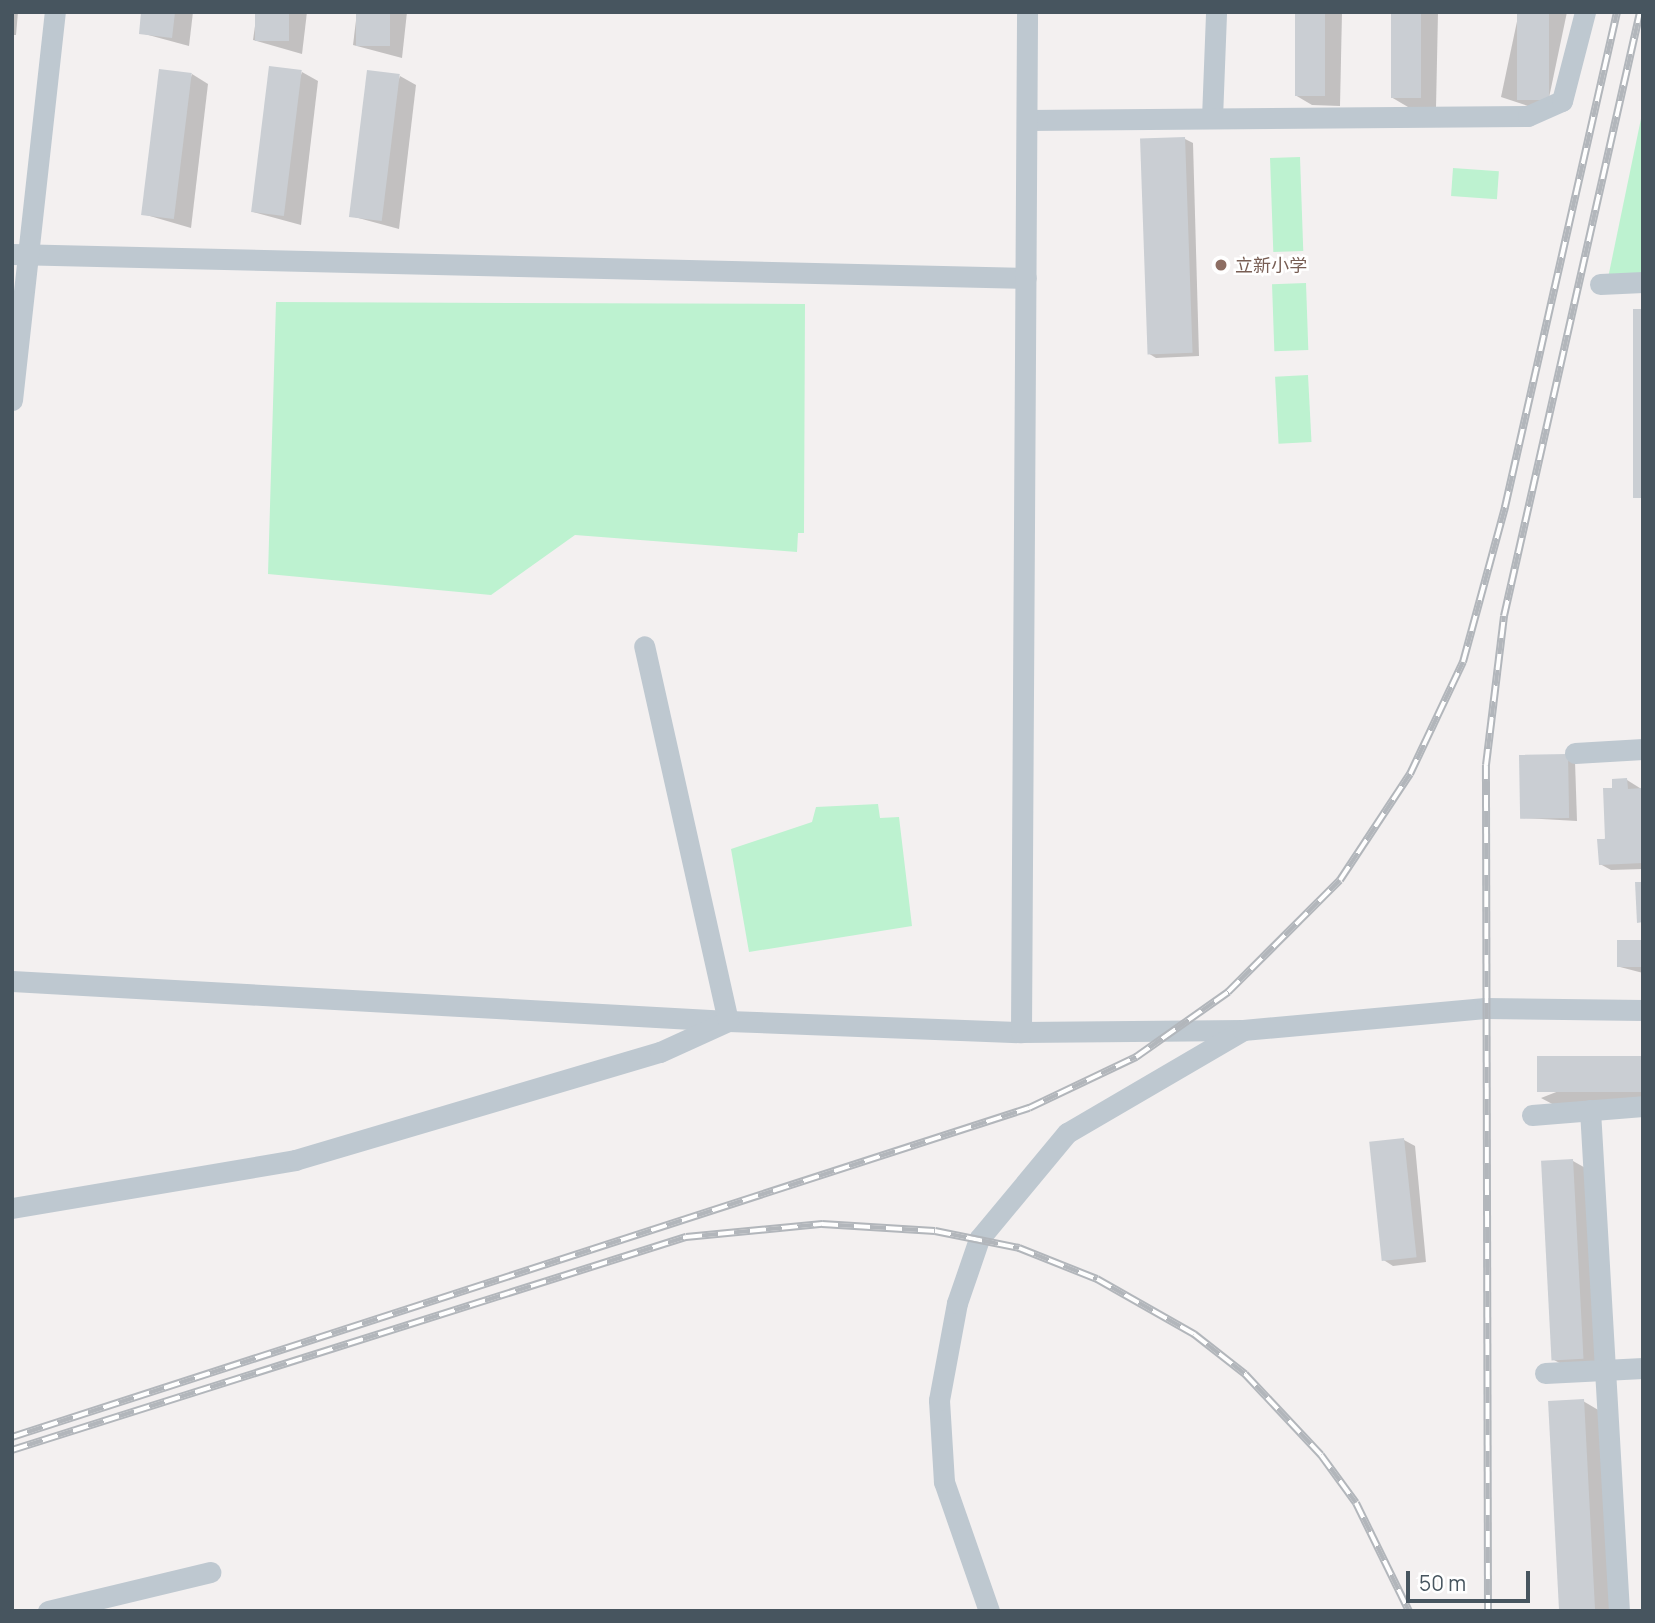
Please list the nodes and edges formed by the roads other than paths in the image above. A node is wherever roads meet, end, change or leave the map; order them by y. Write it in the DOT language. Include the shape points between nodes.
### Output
graph roads {
  1 [pos="55,12"];
  2 [pos="1027,12"];
  3 [pos="1216,12"];
  4 [pos="1585,12"];
  5 [pos="1212,118"];
  6 [pos="1027,120"];
  7 [pos="20,254"];
  8 [pos="1026,278"];
  9 [pos="1643,282"];
  10 [pos="1600,284"];
  11 [pos="12,400"];
  12 [pos="644,646"];
  13 [pos="1643,749"];
  14 [pos="1575,753"];
  15 [pos="12,981"];
  16 [pos="1643,1010"];
  17 [pos="655,1016"];
  18 [pos="728,1021"];
  19 [pos="1242,1030"];
  20 [pos="1021,1032"];
  21 [pos="660,1052"];
  22 [pos="1643,1106"];
  23 [pos="1590,1110"];
  24 [pos="1532,1115"];
  25 [pos="12,1208"];
  26 [pos="1643,1368"];
  27 [pos="1606,1370"];
  28 [pos="1545,1373"];
  29 [pos="210,1572"];
  30 [pos="48,1611"];
  31 [pos="989,1611"];
  32 [pos="1619,1611"];
  1 -- 7 [label="street"];
  2 -- 6 [label="street"];
  3 -- 5 [label="street"];
  4 -- 5 [label="street" via="1562,101 1548,111 1528,116"];
  5 -- 6 [label="street"];
  6 -- 8 [label="street"];
  7 -- 8 [label="street"];
  7 -- 11 [label="street"];
  8 -- 20 [label="street"];
  9 -- 10 [label="street"];
  12 -- 18 [label="street"];
  13 -- 14 [label="street"];
  15 -- 17 [label="street"];
  16 -- 19 [label="street" via="1485,1009"];
  17 -- 18 [label="street"];
  17 -- 21 [label="street"];
  18 -- 20 [label="street"];
  18 -- 21 [label="street"];
  19 -- 20 [label="street"];
  19 -- 31 [label="street" via="1067,1133 979,1239 957,1303 939,1400 944,1482"];
  21 -- 25 [label="street" via="295,1160"];
  22 -- 23 [label="street"];
  23 -- 24 [label="street"];
  23 -- 27 [label="street"];
  26 -- 27 [label="street"];
  27 -- 28 [label="street"];
  27 -- 32 [label="street"];
  29 -- 30 [label="street"];
}
